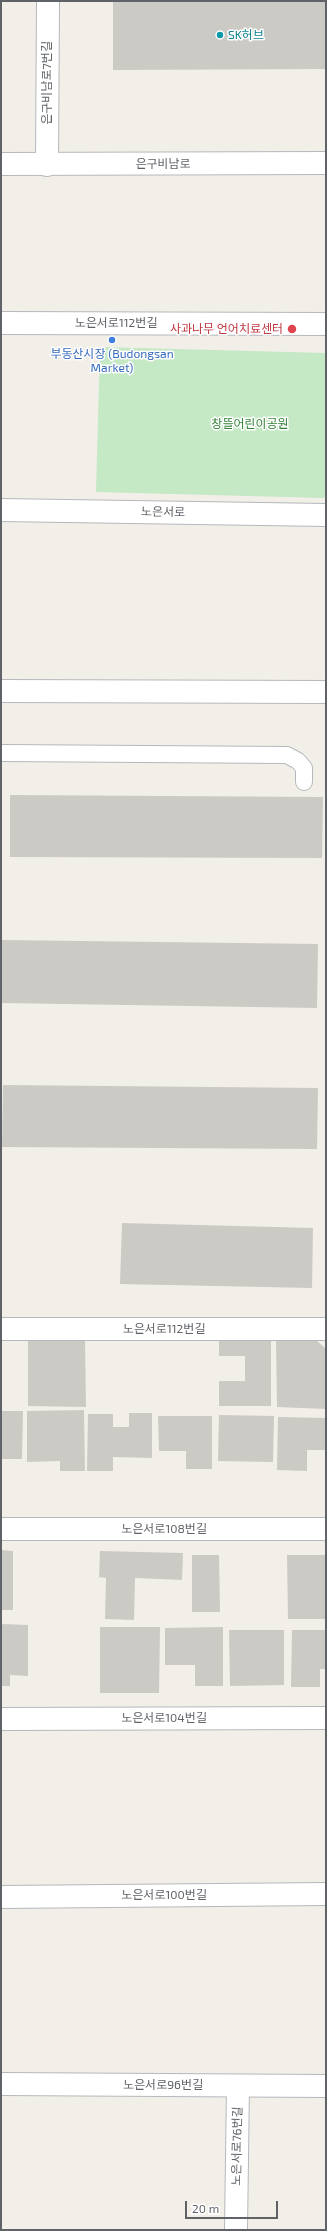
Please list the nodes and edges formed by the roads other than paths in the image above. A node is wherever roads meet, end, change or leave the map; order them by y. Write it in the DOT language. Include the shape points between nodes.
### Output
graph roads {
  1 [pos="48,1"];
  2 [pos="326,163"];
  3 [pos="1,164"];
  4 [pos="47,165"];
  5 [pos="1,323"];
  6 [pos="326,324"];
  7 [pos="1,510"];
  8 [pos="326,515"];
  9 [pos="1,691"];
  10 [pos="326,692"];
  11 [pos="1,753"];
  12 [pos="304,782"];
  13 [pos="1,1329"];
  14 [pos="326,1329"];
  15 [pos="1,1529"];
  16 [pos="326,1529"];
  17 [pos="326,1718"];
  18 [pos="1,1719"];
  19 [pos="326,1894"];
  20 [pos="1,1897"];
  21 [pos="1,2084"];
  22 [pos="238,2086"];
  23 [pos="326,2086"];
  24 [pos="236,2230"];
  1 -- 4 [label="street, 은구비남로7번길"];
  2 -- 4 [label="street, 은구비남로"];
  3 -- 4 [label="street, 은구비남로"];
  5 -- 6 [label="street, 노은서로112번길"];
  7 -- 8 [label="street, 노은서로"];
  9 -- 10 [label="street"];
  11 -- 12 [label="lane" via="287,755 304,768"];
  13 -- 14 [label="street, 노은서로112번길"];
  15 -- 16 [label="street, 노은서로108번길"];
  17 -- 18 [label="street, 노은서로104번길"];
  19 -- 20 [label="street, 노은서로100번길"];
  21 -- 22 [label="street, 노은서로96번길"];
  22 -- 23 [label="street, 노은서로96번길"];
  22 -- 24 [label="street, 노은서로76번길"];
}
